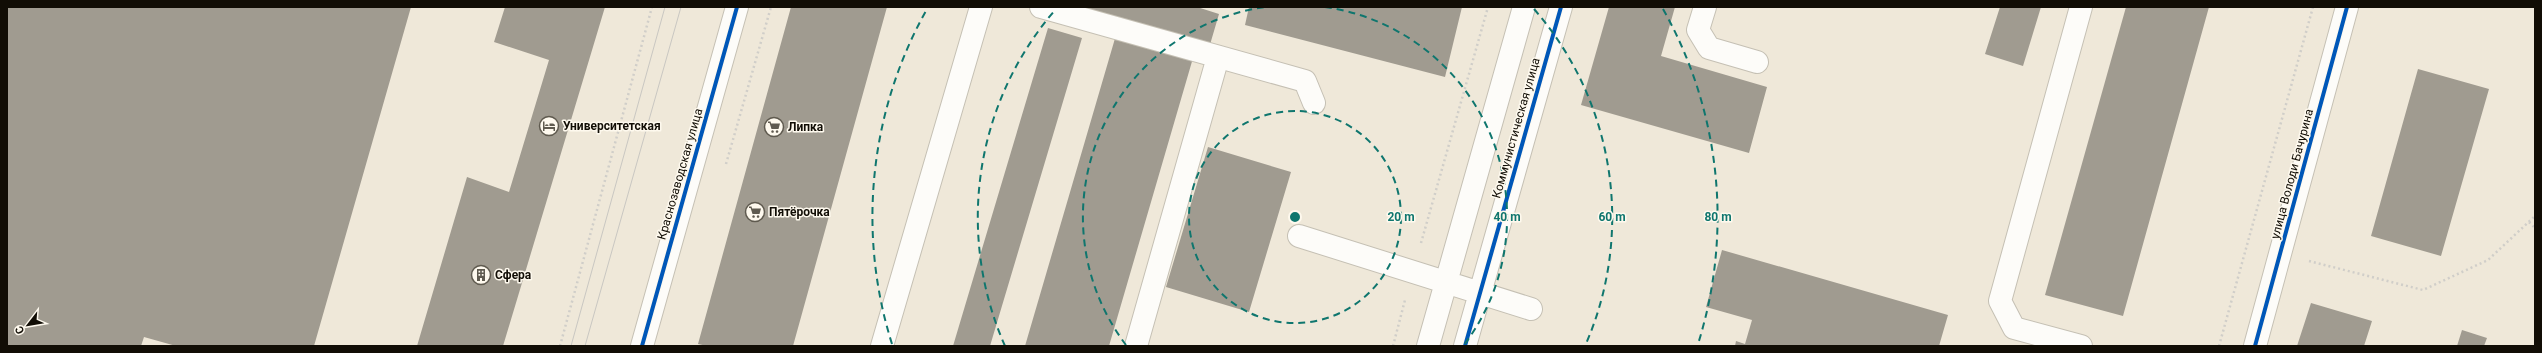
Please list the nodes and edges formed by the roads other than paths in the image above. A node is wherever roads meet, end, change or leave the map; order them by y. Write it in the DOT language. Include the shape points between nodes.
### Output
graph roads {
  1 [pos="737,7"];
  2 [pos="981,7"];
  3 [pos="1041,7"];
  4 [pos="1524,7"];
  5 [pos="1561,7"];
  6 [pos="1705,7"];
  7 [pos="2081,7"];
  8 [pos="2347,7"];
  9 [pos="1218,57"];
  10 [pos="1756,62"];
  11 [pos="1314,103"];
  12 [pos="1300,236"];
  13 [pos="1446,282"];
  14 [pos="1480,292"];
  15 [pos="1531,309"];
  16 [pos="642,346"];
  17 [pos="882,346"];
  18 [pos="1136,346"];
  19 [pos="1428,346"];
  20 [pos="1465,346"];
  21 [pos="2081,346"];
  22 [pos="2255,346"];
  1 -- 16 [label="street, Краснозаводская улица"];
  2 -- 17 [label="street"];
  3 -- 9 [label="street"];
  4 -- 13 [label="street"];
  5 -- 14 [label="street, Коммунистическая улица"];
  6 -- 10 [label="street" via="1698,30 1709,48"];
  7 -- 21 [label="street" via="2000,300 2014,328"];
  8 -- 22 [label="street, улица Володи Бачурина"];
  9 -- 11 [label="street" via="1304,81"];
  9 -- 18 [label="street"];
  12 -- 13 [label="street"];
  13 -- 14 [label="street"];
  13 -- 19 [label="street"];
  14 -- 15 [label="street"];
  14 -- 20 [label="street, Коммунистическая улица"];
}
